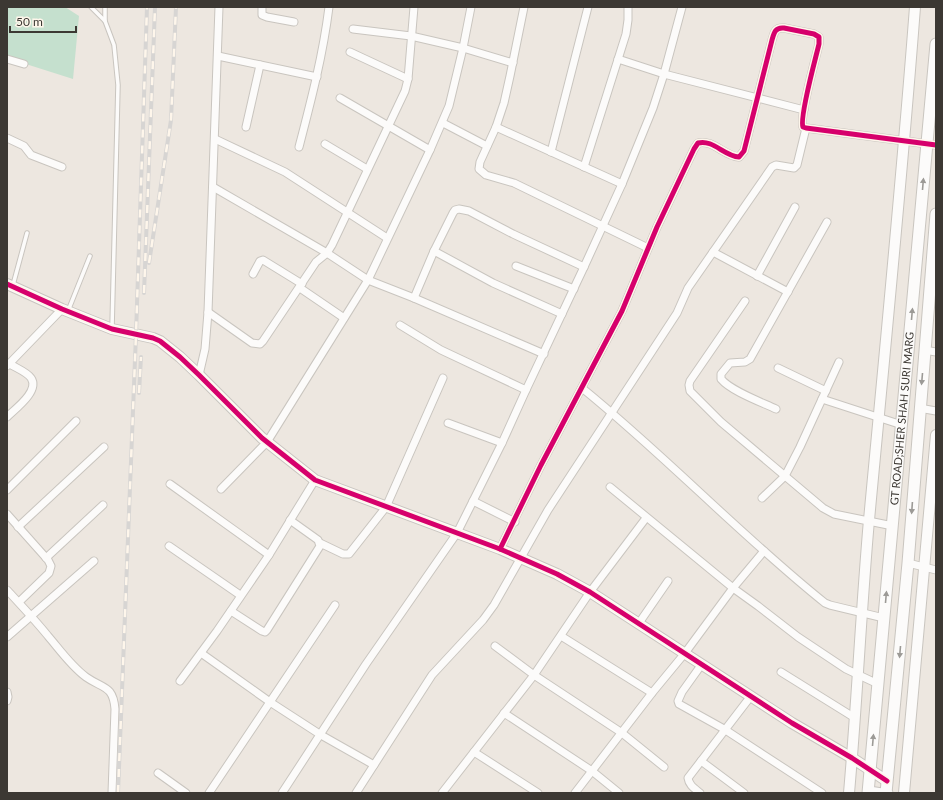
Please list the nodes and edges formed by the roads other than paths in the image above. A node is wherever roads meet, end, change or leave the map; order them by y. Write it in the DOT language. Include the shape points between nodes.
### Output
graph roads {
  1 [pos="91,7"];
  2 [pos="105,7"];
  3 [pos="219,7"];
  4 [pos="262,7"];
  5 [pos="329,7"];
  6 [pos="414,7"];
  7 [pos="471,7"];
  8 [pos="524,7"];
  9 [pos="588,7"];
  10 [pos="628,7"];
  11 [pos="682,7"];
  12 [pos="915,7"];
  13 [pos="105,21"];
  14 [pos="294,22"];
  15 [pos="353,30"];
  16 [pos="411,36"];
  17 [pos="936,44"];
  18 [pos="463,48"];
  19 [pos="350,52"];
  20 [pos="218,56"];
  21 [pos="7,59"];
  22 [pos="618,59"];
  23 [pos="513,63"];
  24 [pos="24,64"];
  25 [pos="260,66"];
  26 [pos="664,74"];
  27 [pos="317,78"];
  28 [pos="408,79"];
  29 [pos="758,97"];
  30 [pos="340,98"];
  31 [pos="804,110"];
  32 [pos="443,123"];
  33 [pos="388,126"];
  34 [pos="246,127"];
  35 [pos="496,127"];
  36 [pos="806,128"];
  37 [pos="7,138"];
  38 [pos="215,139"];
  39 [pos="905,141"];
  40 [pos="325,144"];
  41 [pos="932,144"];
  42 [pos="487,146"];
  43 [pos="299,147"];
  44 [pos="430,150"];
  45 [pos="551,152"];
  46 [pos="62,167"];
  47 [pos="584,167"];
  48 [pos="367,170"];
  49 [pos="622,184"];
  50 [pos="213,187"];
  51 [pos="795,207"];
  52 [pos="348,213"];
  53 [pos="936,214"];
  54 [pos="827,222"];
  55 [pos="603,225"];
  56 [pos="27,233"];
  57 [pos="387,238"];
  58 [pos="648,248"];
  59 [pos="434,251"];
  60 [pos="713,252"];
  61 [pos="327,253"];
  62 [pos="90,256"];
  63 [pos="516,266"];
  64 [pos="584,267"];
  65 [pos="253,274"];
  66 [pos="757,276"];
  67 [pos="368,280"];
  68 [pos="10,285"];
  69 [pos="301,286"];
  70 [pos="574,289"];
  71 [pos="788,292"];
  72 [pos="414,298"];
  73 [pos="745,301"];
  74 [pos="64,310"];
  75 [pos="208,312"];
  76 [pos="562,314"];
  77 [pos="344,318"];
  78 [pos="400,325"];
  79 [pos="112,329"];
  80 [pos="924,350"];
  81 [pos="936,352"];
  82 [pos="544,354"];
  83 [pos="839,362"];
  84 [pos="8,365"];
  85 [pos="778,368"];
  86 [pos="200,375"];
  87 [pos="443,378"];
  88 [pos="582,388"];
  89 [pos="526,390"];
  90 [pos="826,391"];
  91 [pos="822,399"];
  92 [pos="920,408"];
  93 [pos="776,409"];
  94 [pos="936,411"];
  95 [pos="612,412"];
  96 [pos="7,417"];
  97 [pos="880,418"];
  98 [pos="76,421"];
  99 [pos="448,423"];
  100 [pos="902,425"];
  101 [pos="936,435"];
  102 [pos="267,442"];
  103 [pos="502,443"];
  104 [pos="104,447"];
  105 [pos="785,476"];
  106 [pos="315,480"];
  107 [pos="170,484"];
  108 [pos="610,487"];
  109 [pos="221,489"];
  110 [pos="7,490"];
  111 [pos="762,498"];
  112 [pos="473,501"];
  113 [pos="103,505"];
  114 [pos="386,507"];
  115 [pos="7,514"];
  116 [pos="646,518"];
  117 [pos="290,520"];
  118 [pos="869,521"];
  119 [pos="515,522"];
  120 [pos="893,526"];
  121 [pos="18,527"];
  122 [pos="458,533"];
  123 [pos="320,544"];
  124 [pos="169,546"];
  125 [pos="500,549"];
  126 [pos="764,551"];
  127 [pos="269,555"];
  128 [pos="46,558"];
  129 [pos="520,558"];
  130 [pos="94,561"];
  131 [pos="908,563"];
  132 [pos="924,567"];
  133 [pos="936,570"];
  134 [pos="668,580"];
  135 [pos="733,588"];
  136 [pos="7,590"];
  137 [pos="590,592"];
  138 [pos="240,596"];
  139 [pos="19,602"];
  140 [pos="335,605"];
  141 [pos="231,611"];
  142 [pos="862,613"];
  143 [pos="32,616"];
  144 [pos="884,618"];
  145 [pos="639,624"];
  146 [pos="561,636"];
  147 [pos="7,637"];
  148 [pos="495,646"];
  149 [pos="201,653"];
  150 [pos="685,654"];
  151 [pos="702,664"];
  152 [pos="781,672"];
  153 [pos="534,675"];
  154 [pos="859,676"];
  155 [pos="180,681"];
  156 [pos="878,684"];
  157 [pos="7,692"];
  158 [pos="652,693"];
  159 [pos="751,696"];
  160 [pos="7,701"];
  161 [pos="270,702"];
  162 [pos="504,713"];
  163 [pos="855,718"];
  164 [pos="724,730"];
  165 [pos="622,734"];
  166 [pos="321,735"];
  167 [pos="474,752"];
  168 [pos="852,758"];
  169 [pos="701,760"];
  170 [pos="374,765"];
  171 [pos="664,767"];
  172 [pos="871,769"];
  173 [pos="592,771"];
  174 [pos="158,773"];
  175 [pos="887,790"];
  176 [pos="869,791"];
  177 [pos="446,792"];
  178 [pos="579,792"];
  179 [pos="697,792"];
  180 [pos="112,793"];
  181 [pos="186,793"];
  182 [pos="209,793"];
  183 [pos="282,793"];
  184 [pos="356,793"];
  185 [pos="538,793"];
  186 [pos="619,793"];
  187 [pos="744,793"];
  188 [pos="822,793"];
  189 [pos="849,793"];
  190 [pos="904,793"];
  1 -- 13 [label="lane"];
  2 -- 13 [label="lane"];
  3 -- 20 [label="street"];
  4 -- 14 [label="street" via="262,15"];
  5 -- 27 [label="street"];
  6 -- 16 [label="street"];
  7 -- 18 [label="street"];
  8 -- 23 [label="street"];
  9 -- 45 [label="street"];
  10 -- 22 [label="street" via="627,27"];
  11 -- 26 [label="street"];
  12 -- 39 [label="main road"];
  13 -- 79 [label="lane" via="114,45 118,85"];
  15 -- 16 [label="street"];
  16 -- 18 [label="street"];
  16 -- 28 [label="street"];
  17 -- 41 [label="main road, GT ROAD;SHER SHAH SURI MARG"];
  18 -- 23 [label="street"];
  18 -- 32 [label="street"];
  19 -- 28 [label="street"];
  20 -- 25 [label="street"];
  20 -- 38 [label="street"];
  21 -- 24 [label="street"];
  22 -- 26 [label="street"];
  22 -- 47 [label="street"];
  23 -- 35 [label="street"];
  25 -- 27 [label="street"];
  25 -- 34 [label="street"];
  26 -- 29 [label="street"];
  26 -- 49 [label="street"];
  27 -- 43 [label="street"];
  28 -- 33 [label="street"];
  29 -- 31 [label="street"];
  29 -- 31 [label="street" via="776,30 779,28 814,34 819,37 819,44"];
  29 -- 58 [label="street" via="744,151 739,157 728,155 709,143 698,143"];
  30 -- 33 [label="street"];
  31 -- 36 [label="street" via="802,123"];
  32 -- 42 [label="street"];
  32 -- 44 [label="street"];
  33 -- 44 [label="street"];
  33 -- 48 [label="street"];
  35 -- 42 [label="street"];
  35 -- 45 [label="street"];
  36 -- 39 [label="street"];
  36 -- 60 [label="street" via="796,167 772,167"];
  37 -- 46 [label="street" via="24,146 31,155"];
  38 -- 50 [label="street"];
  38 -- 52 [label="street" via="285,172"];
  39 -- 41 [label="street"];
  39 -- 97 [label="main road"];
  40 -- 48 [label="street"];
  100 -- 41 [label="main road, GT ROAD;SHER SHAH SURI MARG, one-way"];
  42 -- 55 [label="street" via="478,166 481,172 514,183"];
  44 -- 57 [label="street"];
  45 -- 47 [label="street"];
  47 -- 49 [label="street"];
  48 -- 52 [label="street"];
  49 -- 55 [label="street"];
  50 -- 61 [label="street"];
  50 -- 75 [label="street"];
  51 -- 66 [label="street"];
  52 -- 57 [label="street"];
  52 -- 61 [label="street"];
  53 -- 80 [label="main road, GT ROAD;SHER SHAH SURI MARG"];
  54 -- 71 [label="street"];
  55 -- 58 [label="street"];
  55 -- 64 [label="street"];
  56 -- 68 [label="lane"];
  57 -- 67 [label="street"];
  58 -- 88 [label="street" via="622,311"];
  59 -- 64 [label="street" via="453,213 463,209"];
  59 -- 72 [label="street"];
  59 -- 76 [label="street" via="493,283"];
  60 -- 66 [label="street"];
  60 -- 95 [label="street" via="688,288 677,313"];
  61 -- 67 [label="street"];
  61 -- 69 [label="street" via="316,262"];
  62 -- 74 [label="lane"];
  63 -- 70 [label="street"];
  64 -- 70 [label="street"];
  65 -- 69 [label="street" via="262,260"];
  66 -- 71 [label="street"];
  67 -- 72 [label="street"];
  67 -- 77 [label="street"];
  68 -- 74 [label="main road"];
  69 -- 75 [label="street" via="260,344 252,343"];
  69 -- 77 [label="street"];
  70 -- 76 [label="street"];
  71 -- 93 [label="street" via="750,359 730,363 721,377 724,382"];
  72 -- 82 [label="street"];
  73 -- 105 [label="street" via="690,381 689,389 721,422"];
  74 -- 79 [label="main road"];
  74 -- 84 [label="street"];
  75 -- 86 [label="street"];
  76 -- 82 [label="street"];
  77 -- 102 [label="street"];
  78 -- 89 [label="street" via="441,350"];
  79 -- 86 [label="main road" via="160,341"];
  80 -- 81 [label="street"];
  80 -- 92 [label="main road, GT ROAD;SHER SHAH SURI MARG, one-way"];
  82 -- 89 [label="street"];
  83 -- 90 [label="street"];
  84 -- 96 [label="street" via="28,375 33,384 28,396"];
  85 -- 90 [label="street"];
  86 -- 102 [label="main road"];
  87 -- 114 [label="street"];
  88 -- 95 [label="street"];
  88 -- 119 [label="street" via="541,464"];
  89 -- 103 [label="street"];
  90 -- 91 [label="street"];
  91 -- 97 [label="street"];
  91 -- 105 [label="street"];
  92 -- 94 [label="street"];
  92 -- 131 [label="main road, GT ROAD;SHER SHAH SURI MARG, one-way"];
  95 -- 126 [label="street"];
  95 -- 129 [label="street"];
  97 -- 100 [label="street"];
  97 -- 118 [label="main road"];
  98 -- 110 [label="street"];
  99 -- 103 [label="street"];
  100 -- 120 [label="main road, GT ROAD;SHER SHAH SURI MARG"];
  101 -- 132 [label="main road"];
  102 -- 106 [label="main road"];
  102 -- 109 [label="street"];
  103 -- 112 [label="street"];
  104 -- 121 [label="street"];
  105 -- 111 [label="street"];
  105 -- 118 [label="street" via="829,512"];
  106 -- 114 [label="main road"];
  106 -- 117 [label="street"];
  107 -- 127 [label="street"];
  108 -- 116 [label="street"];
  112 -- 119 [label="street"];
  112 -- 122 [label="street"];
  113 -- 128 [label="street"];
  114 -- 122 [label="main road"];
  114 -- 123 [label="street" via="348,554"];
  115 -- 121 [label="street"];
  116 -- 135 [label="street"];
  116 -- 137 [label="street"];
  117 -- 123 [label="street"];
  117 -- 127 [label="street"];
  118 -- 120 [label="street"];
  118 -- 142 [label="main road"];
  119 -- 125 [label="street"];
  144 -- 120 [label="main road, GT ROAD;SHER SHAH SURI MARG, one-way"];
  121 -- 128 [label="street"];
  122 -- 125 [label="main road"];
  122 -- 166 [label="street" via="366,664"];
  123 -- 141 [label="street" via="265,632"];
  124 -- 138 [label="street"];
  125 -- 129 [label="main road"];
  126 -- 135 [label="street"];
  126 -- 142 [label="street" via="825,603"];
  127 -- 138 [label="street"];
  128 -- 139 [label="street" via="51,566 49,573"];
  129 -- 137 [label="main road"];
  129 -- 170 [label="street" via="494,605 432,675"];
  130 -- 143 [label="street"];
  131 -- 132 [label="street"];
  131 -- 175 [label="main road, GT ROAD;SHER SHAH SURI MARG, one-way"];
  132 -- 133 [label="street"];
  132 -- 190 [label="main road"];
  134 -- 145 [label="street"];
  135 -- 150 [label="street"];
  135 -- 154 [label="street" via="798,637"];
  136 -- 139 [label="street"];
  137 -- 145 [label="main road"];
  137 -- 146 [label="street"];
  138 -- 141 [label="street"];
  139 -- 143 [label="street"];
  140 -- 161 [label="street"];
  141 -- 149 [label="street"];
  142 -- 144 [label="street"];
  142 -- 154 [label="main road"];
  143 -- 147 [label="street"];
  143 -- 180 [label="street" via="70,663 86,677 110,691 114,698"];
  144 -- 156 [label="main road, GT ROAD;SHER SHAH SURI MARG"];
  145 -- 150 [label="main road"];
  146 -- 153 [label="street"];
  146 -- 158 [label="street"];
  148 -- 153 [label="street"];
  149 -- 155 [label="street"];
  149 -- 161 [label="street"];
  150 -- 151 [label="main road"];
  150 -- 158 [label="street"];
  151 -- 159 [label="main road"];
  151 -- 164 [label="street" via="678,701 683,707"];
  152 -- 163 [label="street"];
  153 -- 162 [label="street"];
  153 -- 165 [label="street"];
  154 -- 156 [label="street"];
  154 -- 163 [label="main road"];
  172 -- 156 [label="main road, GT ROAD;SHER SHAH SURI MARG, one-way"];
  157 -- 160 [label="street"];
  158 -- 165 [label="street"];
  159 -- 164 [label="street"];
  159 -- 168 [label="main road"];
  161 -- 166 [label="street"];
  161 -- 182 [label="street"];
  162 -- 167 [label="street"];
  162 -- 173 [label="street"];
  163 -- 168 [label="main road"];
  164 -- 169 [label="street"];
  164 -- 188 [label="street"];
  165 -- 171 [label="street"];
  165 -- 173 [label="street"];
  166 -- 170 [label="street"];
  166 -- 183 [label="street"];
  167 -- 177 [label="street"];
  167 -- 185 [label="street"];
  168 -- 172 [label="main road"];
  168 -- 189 [label="main road"];
  169 -- 179 [label="street" via="688,778"];
  169 -- 187 [label="street"];
  170 -- 184 [label="street"];
  172 -- 175 [label="main road"];
  172 -- 176 [label="main road, GT ROAD;SHER SHAH SURI MARG"];
  173 -- 178 [label="street"];
  173 -- 186 [label="street"];
  174 -- 181 [label="street"];
  175 -- 176 [label="street"];
}
